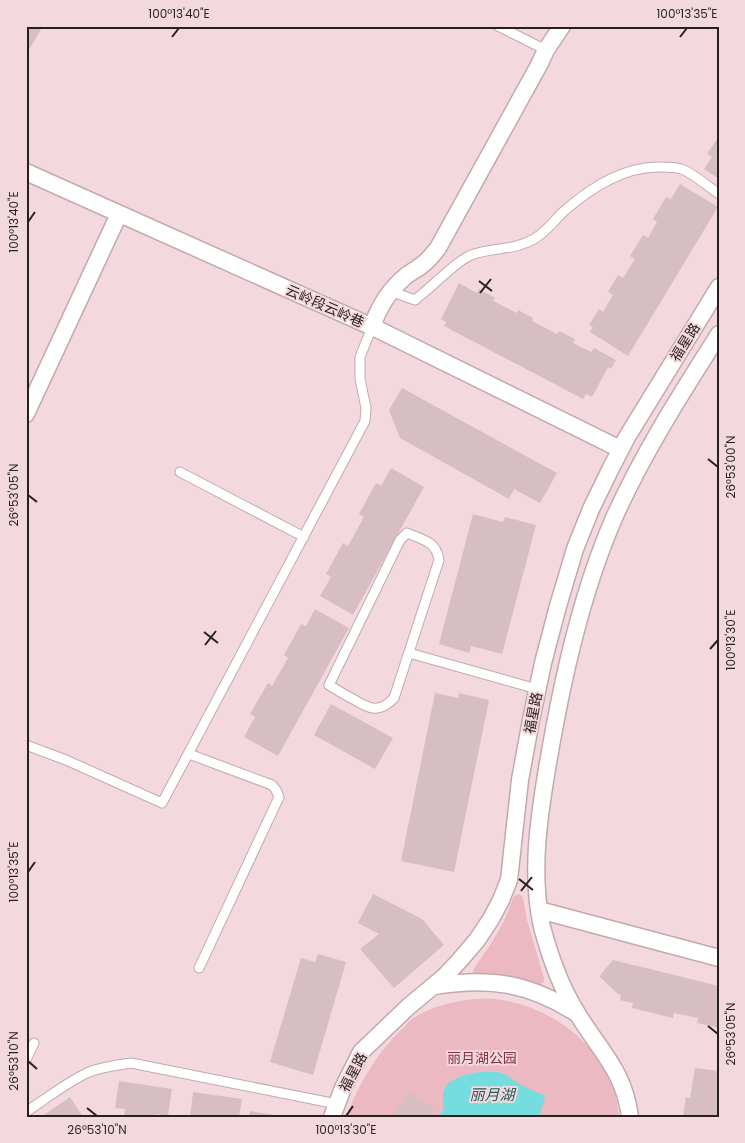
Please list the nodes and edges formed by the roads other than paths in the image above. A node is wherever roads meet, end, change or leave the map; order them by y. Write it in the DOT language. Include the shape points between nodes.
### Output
graph roads {
  1 [pos="498,26"];
  2 [pos="562,26"];
  3 [pos="546,50"];
  4 [pos="26,172"];
  5 [pos="719,194"];
  6 [pos="119,214"];
  7 [pos="719,287"];
  8 [pos="390,291"];
  9 [pos="372,327"];
  10 [pos="719,334"];
  11 [pos="26,414"];
  12 [pos="620,449"];
  13 [pos="180,472"];
  14 [pos="304,537"];
  15 [pos="409,653"];
  16 [pos="538,689"];
  17 [pos="26,745"];
  18 [pos="189,754"];
  19 [pos="539,910"];
  20 [pos="719,958"];
  21 [pos="199,968"];
  22 [pos="434,986"];
  23 [pos="578,1014"];
  24 [pos="34,1043"];
  25 [pos="26,1060"];
  26 [pos="334,1110"];
  27 [pos="26,1112"];
  28 [pos="630,1117"];
  1 -- 3 [label="lane"];
  2 -- 3 [label="street"];
  3 -- 8 [label="street" via="438,248"];
  4 -- 6 [label="street, 云岭段云岭巷"];
  5 -- 8 [label="lane" via="682,169 656,166 630,170 584,196 534,239 462,260 415,300"];
  6 -- 9 [label="street, 云岭段云岭巷"];
  6 -- 11 [label="street"];
  7 -- 12 [label="street, 福星路"];
  8 -- 9 [label="street"];
  9 -- 12 [label="street, 云岭段云岭巷"];
  9 -- 14 [label="lane" via="360,357 365,420"];
  10 -- 19 [label="street, 福星路" via="648,449 598,558 567,669 546,774 537,844"];
  12 -- 16 [label="street, 福星路" via="575,549"];
  13 -- 14 [label="lane"];
  14 -- 18 [label="lane"];
  15 -- 15 [label="lane" via="439,560 430,542 407,533 400,540 329,685 367,708 382,707 394,698"];
  15 -- 16 [label="lane"];
  16 -- 22 [label="street, 福星路" via="520,780 509,880 477,940"];
  17 -- 18 [label="lane" via="162,803"];
  18 -- 21 [label="lane" via="272,785 279,797"];
  19 -- 20 [label="street"];
  19 -- 23 [label="street, 福星路" via="556,972"];
  22 -- 23 [label="street" via="472,982 524,988"];
  22 -- 26 [label="street, 福星路" via="361,1052"];
  23 -- 28 [label="street, 福星路" via="618,1076"];
  24 -- 25 [label="lane"];
  26 -- 27 [label="lane" via="131,1064 107,1067 75,1079"];
}
